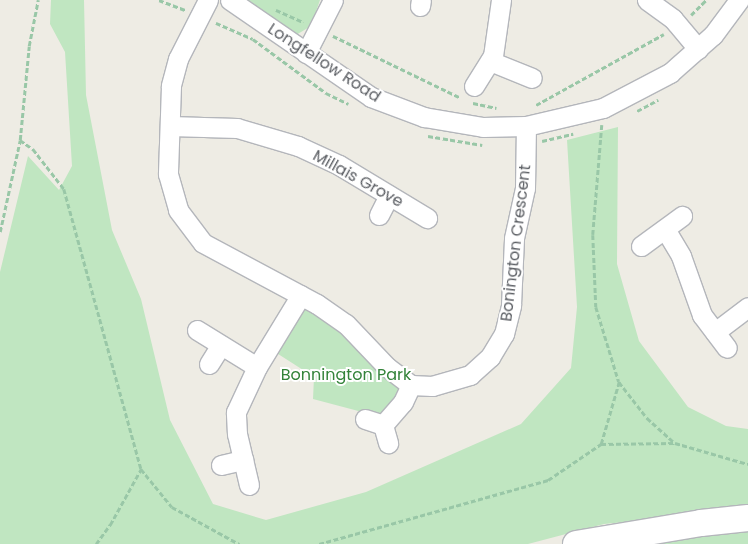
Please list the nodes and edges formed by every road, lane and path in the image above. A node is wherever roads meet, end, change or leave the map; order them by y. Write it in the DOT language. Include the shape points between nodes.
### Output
graph roads {
  1 [pos="38,0"];
  2 [pos="208,0"];
  3 [pos="230,0"];
  4 [pos="333,0"];
  5 [pos="501,0"];
  6 [pos="647,0"];
  7 [pos="739,0"];
  8 [pos="270,7"];
  9 [pos="320,30"];
  10 [pos="698,49"];
  11 [pos="306,53"];
  12 [pos="490,61"];
  13 [pos="532,78"];
  14 [pos="474,86"];
  15 [pos="603,108"];
  16 [pos="170,126"];
  17 [pos="526,126"];
  18 [pos="20,140"];
  19 [pos="389,195"];
  20 [pos="379,215"];
  21 [pos="682,216"];
  22 [pos="427,218"];
  23 [pos="665,229"];
  24 [pos="0,232"];
  25 [pos="641,246"];
  26 [pos="301,295"];
  27 [pos="748,308"];
  28 [pos="197,330"];
  29 [pos="715,332"];
  30 [pos="221,344"];
  31 [pos="727,348"];
  32 [pos="209,364"];
  33 [pos="257,367"];
  34 [pos="619,382"];
  35 [pos="411,385"];
  36 [pos="365,419"];
  37 [pos="675,443"];
  38 [pos="601,444"];
  39 [pos="243,460"];
  40 [pos="748,464"];
  41 [pos="221,466"];
  42 [pos="140,470"];
  43 [pos="250,485"];
  44 [pos="748,518"];
  45 [pos="96,544"];
  46 [pos="239,544"];
  47 [pos="319,544"];
  48 [pos="576,544"];
  1 -- 18 [label="path"];
  2 -- 16 [label="street" via="178,59 171,86"];
  3 -- 11 [label="street, Longfellow Road"];
  4 -- 9 [label="street"];
  5 -- 12 [label="street" via="496,43"];
  6 -- 10 [label="street" via="673,19"];
  7 -- 10 [label="street, Longfellow Road"];
  8 -- 9 [label="path"];
  9 -- 11 [label="street"];
  10 -- 15 [label="street, Longfellow Road" via="670,73"];
  11 -- 17 [label="street, Longfellow Road" via="349,84 398,109 458,124"];
  12 -- 13 [label="street"];
  12 -- 14 [label="street"];
  15 -- 17 [label="street, Longfellow Road"];
  15 -- 34 [label="path" via="593,235 596,307"];
  16 -- 19 [label="street, Millais Grove" via="250,130 339,165"];
  16 -- 26 [label="street" via="168,174 172,192 188,227 220,254"];
  17 -- 35 [label="street, Bonington Crescent" via="525,188 514,238 511,305 504,334 490,357 470,374 432,386"];
  18 -- 24 [label="path"];
  18 -- 42 [label="path" via="33,149 64,189"];
  19 -- 20 [label="street"];
  19 -- 22 [label="street, Millais Grove"];
  21 -- 23 [label="street"];
  23 -- 25 [label="street"];
  23 -- 29 [label="street" via="681,256 699,309"];
  26 -- 33 [label="street"];
  26 -- 35 [label="street" via="346,324 387,367"];
  27 -- 29 [label="street"];
  28 -- 30 [label="street"];
  29 -- 31 [label="street"];
  30 -- 32 [label="street"];
  30 -- 33 [label="street"];
  33 -- 39 [label="street" via="236,412"];
  34 -- 37 [label="path" via="647,418"];
  34 -- 38 [label="path"];
  35 -- 36 [label="street" via="386,434"];
  37 -- 38 [label="path"];
  37 -- 40 [label="path"];
  38 -- 47 [label="path" via="548,480"];
  39 -- 41 [label="street"];
  39 -- 43 [label="street"];
  42 -- 45 [label="path"];
  42 -- 46 [label="path" via="172,507"];
  44 -- 48 [label="street"];
}
